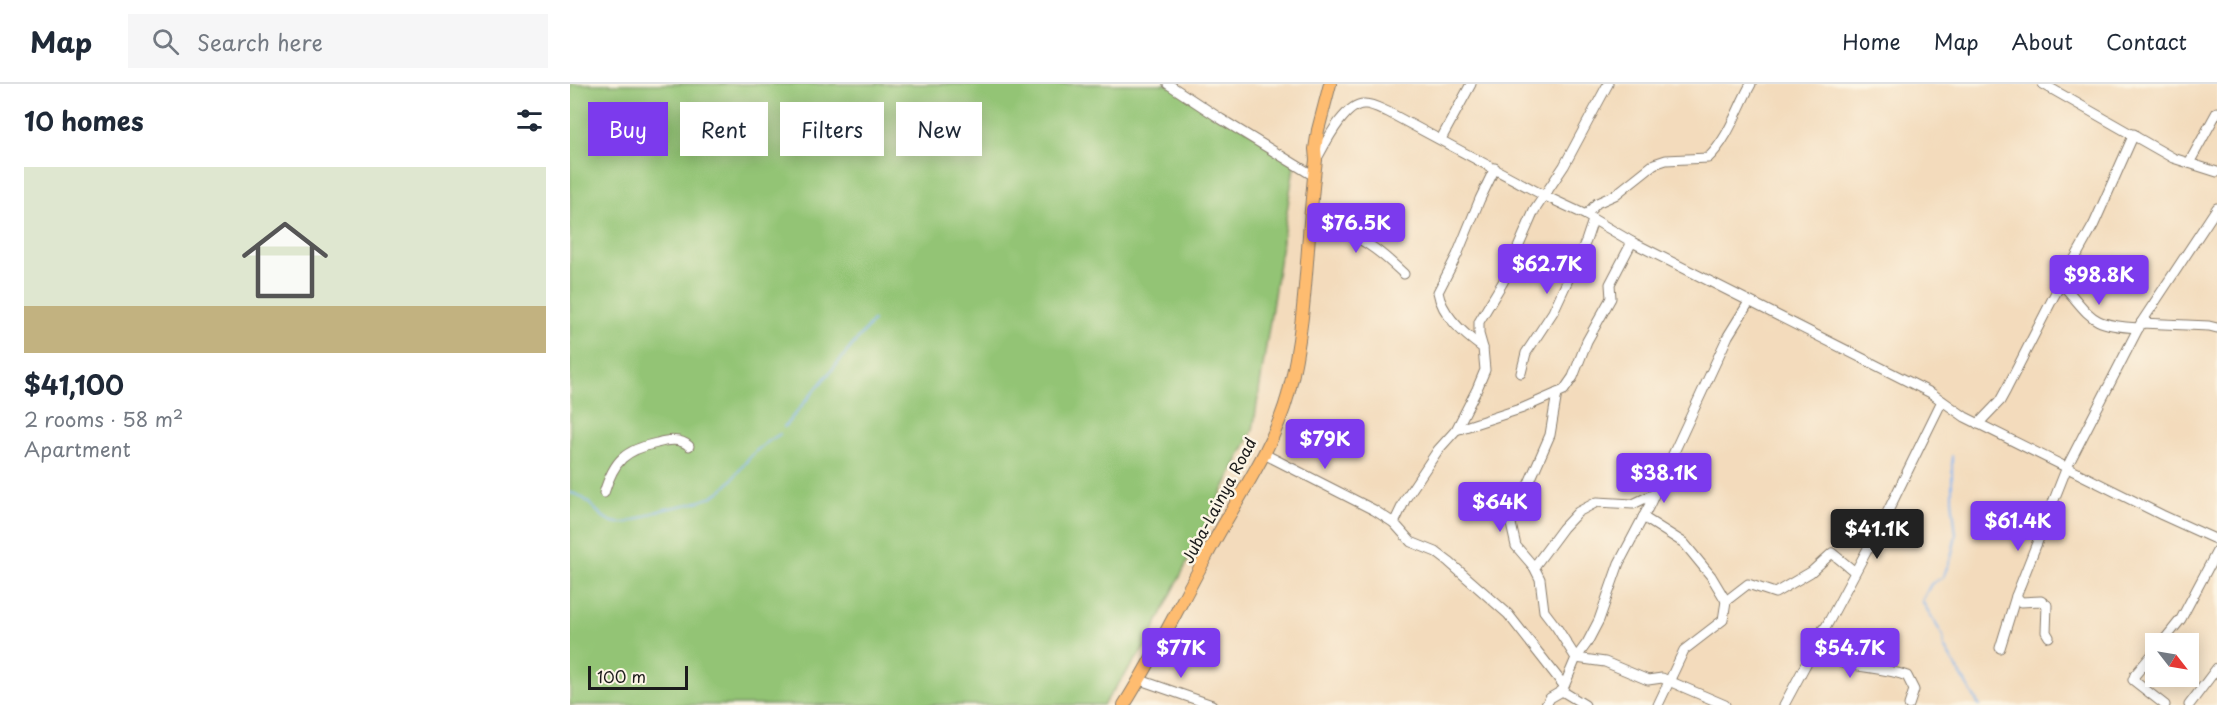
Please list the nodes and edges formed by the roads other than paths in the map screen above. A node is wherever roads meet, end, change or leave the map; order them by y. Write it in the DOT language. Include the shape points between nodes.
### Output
graph roads {
  1 [pos="1168,84"];
  2 [pos="1330,84"];
  3 [pos="1471,84"];
  4 [pos="1608,84"];
  5 [pos="1752,84"];
  6 [pos="2043,84"];
  7 [pos="2054,87"];
  8 [pos="2217,112"];
  9 [pos="2134,134"];
  10 [pos="1441,139"];
  11 [pos="1316,160"];
  12 [pos="2189,163"];
  13 [pos="1495,168"];
  14 [pos="2217,172"];
  15 [pos="1314,176"];
  16 [pos="1543,195"];
  17 [pos="2217,208"];
  18 [pos="1589,218"];
  19 [pos="1309,229"];
  20 [pos="1632,242"];
  21 [pos="1404,274"];
  22 [pos="2061,283"];
  23 [pos="1749,302"];
  24 [pos="2140,325"];
  25 [pos="2217,328"];
  26 [pos="1484,348"];
  27 [pos="1521,373"];
  28 [pos="1557,393"];
  29 [pos="1942,401"];
  30 [pos="1978,424"];
  31 [pos="1456,430"];
  32 [pos="689,446"];
  33 [pos="1264,454"];
  34 [pos="2067,467"];
  35 [pos="604,493"];
  36 [pos="1654,494"];
  37 [pos="1643,517"];
  38 [pos="1394,523"];
  39 [pos="2217,540"];
  40 [pos="2217,551"];
  41 [pos="1534,567"];
  42 [pos="1855,572"];
  43 [pos="2016,596"];
  44 [pos="1726,601"];
  45 [pos="1823,629"];
  46 [pos="2170,633"];
  47 [pos="2049,637"];
  48 [pos="2000,648"];
  49 [pos="1576,658"];
  50 [pos="2145,663"];
  51 [pos="2217,668"];
  52 [pos="1140,680"];
  53 [pos="1669,682"];
  54 [pos="1562,687"];
  55 [pos="1124,705"];
  56 [pos="1212,705"];
  57 [pos="1546,705"];
  58 [pos="1585,705"];
  59 [pos="1658,705"];
  60 [pos="1725,705"];
  61 [pos="1784,705"];
  62 [pos="1909,705"];
  63 [pos="2165,705"];
  64 [pos="2189,705"];
  1 -- 15 [label="street"];
  2 -- 11 [label="main road, Juba-Lainya Road" via="1318,130"];
  3 -- 10 [label="street"];
  4 -- 16 [label="street" via="1564,166"];
  5 -- 18 [label="street" via="1736,118 1708,158 1654,164 1615,195 1597,203"];
  6 -- 7 [label="street"];
  7 -- 9 [label="street"];
  8 -- 12 [label="street"];
  9 -- 12 [label="street" via="2173,158"];
  9 -- 22 [label="street" via="2107,198"];
  10 -- 11 [label="street" via="1388,112 1357,105 1343,117"];
  10 -- 13 [label="street"];
  11 -- 15 [label="main road, Juba-Lainya Road"];
  12 -- 14 [label="street"];
  13 -- 16 [label="street"];
  13 -- 26 [label="street" via="1438,292 1458,328"];
  15 -- 19 [label="main road, Juba-Lainya Road"];
  16 -- 18 [label="street"];
  16 -- 26 [label="street" via="1503,282 1479,322"];
  17 -- 24 [label="street"];
  18 -- 20 [label="street"];
  18 -- 27 [label="street" via="1586,241 1554,312 1526,353"];
  19 -- 21 [label="street" via="1338,231 1354,237"];
  19 -- 33 [label="main road, Juba-Lainya Road" via="1294,371"];
  20 -- 23 [label="street"];
  20 -- 28 [label="street" via="1610,284 1611,298 1573,377"];
  22 -- 24 [label="street" via="2095,320 2109,326"];
  22 -- 30 [label="street" via="2000,401"];
  23 -- 29 [label="street"];
  23 -- 36 [label="street" via="1728,336"];
  24 -- 25 [label="street"];
  24 -- 34 [label="street"];
  26 -- 31 [label="street" via="1485,370"];
  28 -- 31 [label="street"];
  28 -- 41 [label="street" via="1550,435 1511,524 1516,546"];
  29 -- 30 [label="street"];
  29 -- 42 [label="street"];
  30 -- 34 [label="street"];
  31 -- 38 [label="street" via="1438,450"];
  32 -- 35 [label="street" via="683,441 663,441 628,452 608,480"];
  33 -- 38 [label="street"];
  33 -- 52 [label="main road, Juba-Lainya Road"];
  34 -- 39 [label="street"];
  34 -- 43 [label="street"];
  36 -- 37 [label="street"];
  36 -- 41 [label="street" via="1633,504 1597,502 1578,513"];
  37 -- 44 [label="street" via="1684,543"];
  37 -- 49 [label="street" via="1619,563 1599,620"];
  38 -- 54 [label="street" via="1411,542 1436,552 1508,614"];
  40 -- 46 [label="street"];
  41 -- 49 [label="street" via="1540,579 1544,611"];
  42 -- 44 [label="street" via="1832,553 1811,572 1775,593 1748,584"];
  42 -- 45 [label="street"];
  43 -- 47 [label="street" via="2021,602 2041,601 2047,605"];
  43 -- 48 [label="street"];
  44 -- 53 [label="street" via="1723,620 1684,650"];
  45 -- 61 [label="street"];
  45 -- 62 [label="street" via="1842,663 1907,675 1914,690"];
  49 -- 53 [label="street" via="1605,663 1648,680"];
  49 -- 54 [label="street"];
  50 -- 63 [label="street" via="2133,680"];
  51 -- 64 [label="street"];
  52 -- 55 [label="main road, Juba-Lainya Road"];
  52 -- 56 [label="street"];
  53 -- 59 [label="street"];
  53 -- 60 [label="street"];
  54 -- 57 [label="street"];
  54 -- 58 [label="street"];
}
